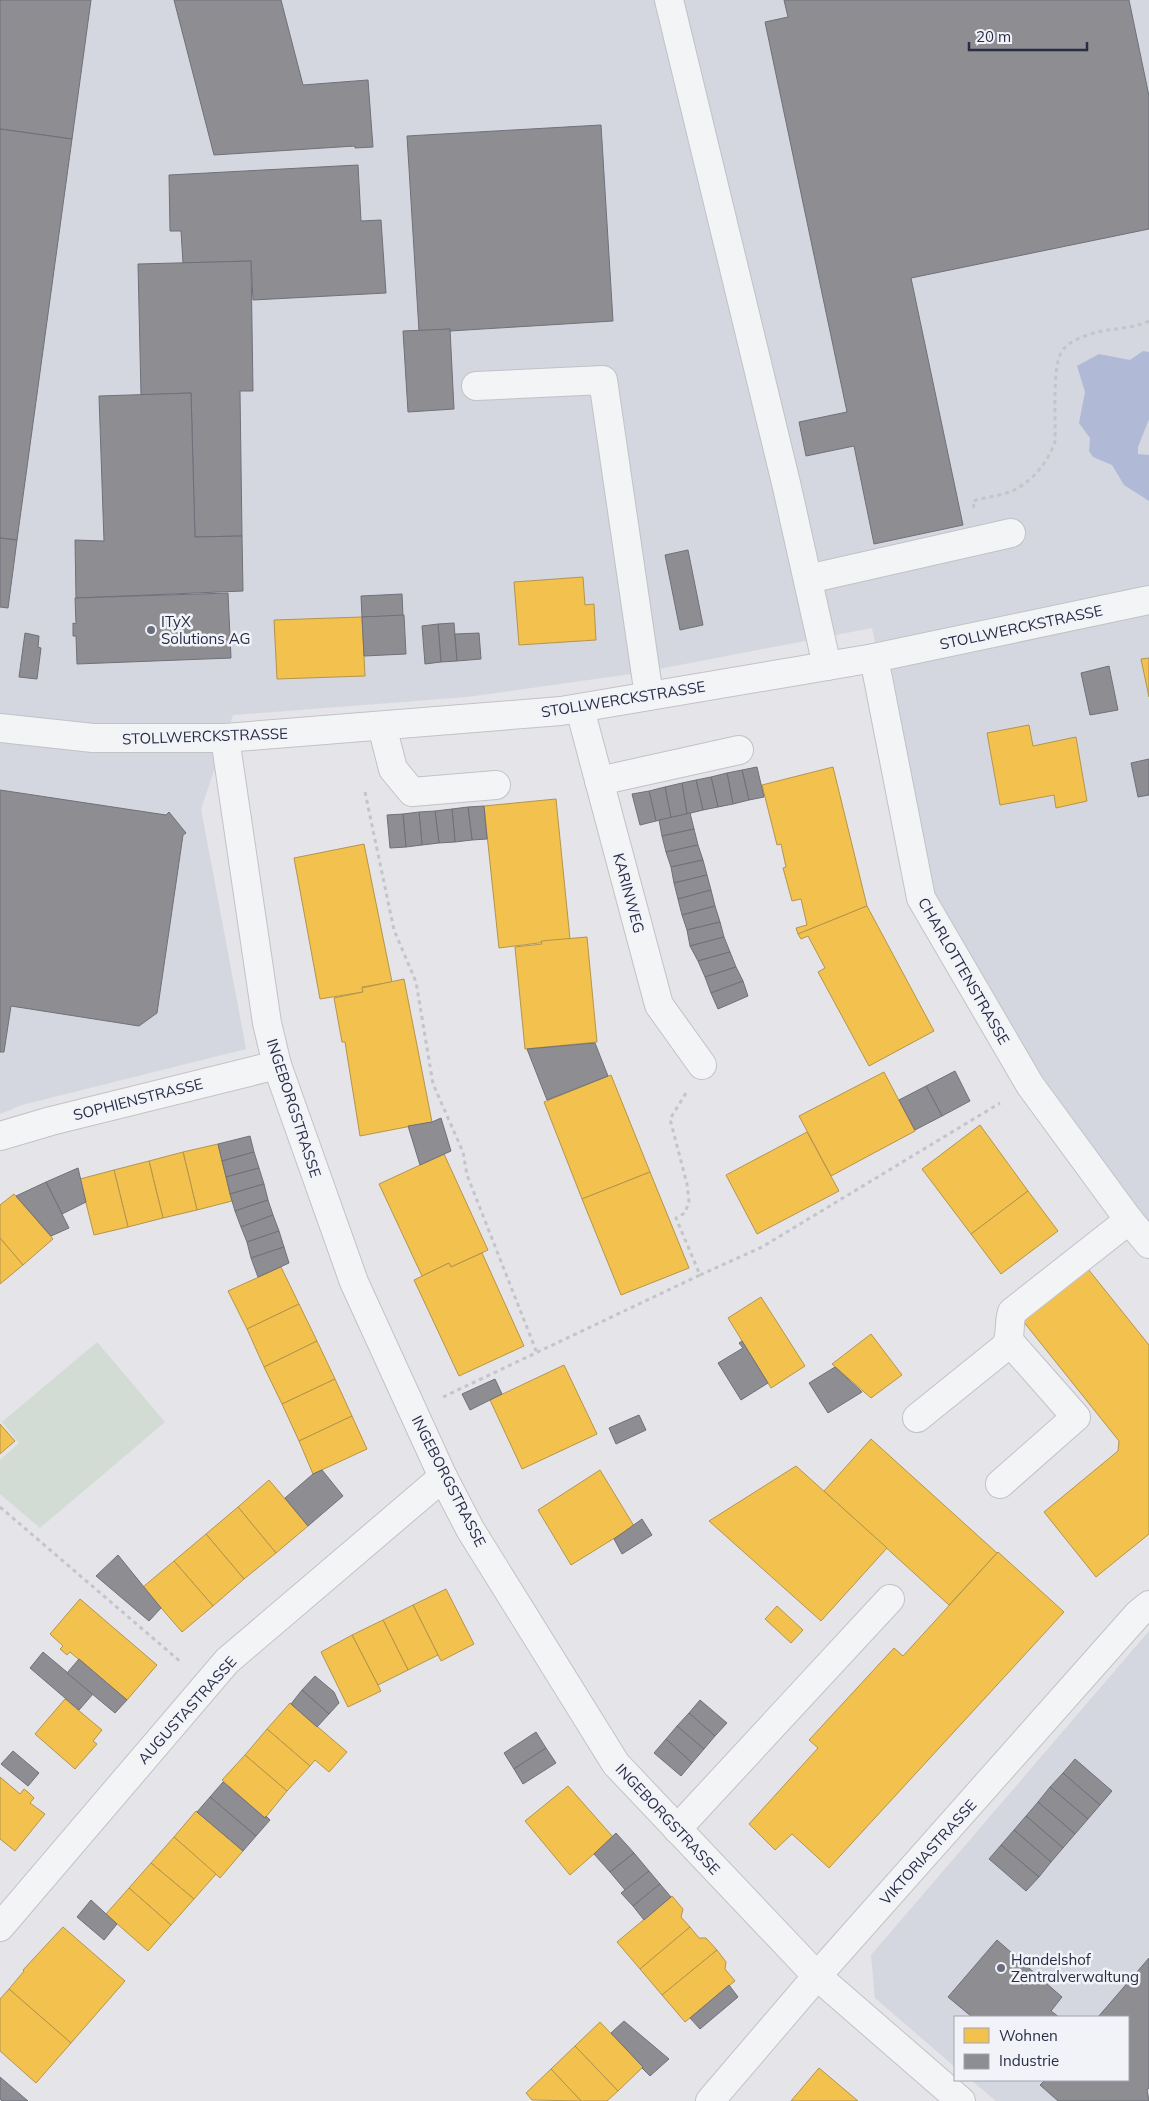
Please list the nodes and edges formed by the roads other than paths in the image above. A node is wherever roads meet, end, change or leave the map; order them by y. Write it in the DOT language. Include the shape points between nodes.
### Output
graph roads {
  1 [pos="669,0"];
  2 [pos="476,386"];
  3 [pos="1010,533"];
  4 [pos="808,579"];
  5 [pos="1149,600"];
  6 [pos="874,658"];
  7 [pos="827,666"];
  8 [pos="649,696"];
  9 [pos="580,709"];
  10 [pos="382,726"];
  11 [pos="0,728"];
  12 [pos="225,738"];
  13 [pos="738,750"];
  14 [pos="599,781"];
  15 [pos="496,785"];
  16 [pos="277,1065"];
  17 [pos="702,1065"];
  18 [pos="0,1136"];
  19 [pos="1129,1220"];
  20 [pos="1149,1244"];
  21 [pos="1009,1341"];
  22 [pos="917,1418"];
  23 [pos="443,1477"];
  24 [pos="1000,1484"];
  25 [pos="890,1599"];
  26 [pos="1149,1605"];
  27 [pos="677,1829"];
  28 [pos="0,1927"];
  29 [pos="817,1976"];
  30 [pos="710,2101"];
  31 [pos="961,2101"];
  1 -- 4 [label="street"];
  2 -- 8 [label="street" via="603,380"];
  3 -- 4 [label="street"];
  4 -- 7 [label="street"];
  5 -- 6 [label="street, STOLLWERCKSTRASSE"];
  6 -- 7 [label="street, STOLLWERCKSTRASSE"];
  6 -- 19 [label="street, CHARLOTTENSTRASSE" via="921,898 1030,1085"];
  7 -- 8 [label="street, STOLLWERCKSTRASSE"];
  8 -- 9 [label="street, STOLLWERCKSTRASSE"];
  9 -- 10 [label="street, STOLLWERCKSTRASSE"];
  9 -- 14 [label="street, KARINWEG"];
  10 -- 12 [label="street, STOLLWERCKSTRASSE"];
  10 -- 15 [label="street" via="393,769 412,792"];
  11 -- 12 [label="street, STOLLWERCKSTRASSE" via="93,738"];
  12 -- 16 [label="street, INGEBORGSTRASSE" via="267,1023"];
  13 -- 14 [label="street"];
  14 -- 17 [label="street, KARINWEG" via="659,1006"];
  16 -- 18 [label="street, SOPHIENSTRASSE"];
  16 -- 23 [label="street, INGEBORGSTRASSE" via="354,1282"];
  19 -- 20 [label="street, CHARLOTTENSTRASSE"];
  19 -- 21 [label="street" via="1012,1312"];
  21 -- 22 [label="street"];
  21 -- 24 [label="street" via="1076,1417"];
  23 -- 27 [label="street, INGEBORGSTRASSE" via="470,1529 616,1764"];
  23 -- 28 [label="street, AUGUSTASTRASSE" via="227,1661"];
  25 -- 27 [label="street"];
  26 -- 29 [label="street, VIKTORIASTRASSE"];
  27 -- 29 [label="street, INGEBORGSTRASSE"];
  29 -- 30 [label="street, VIKTORIASTRASSE"];
  29 -- 31 [label="street, INGEBORGSTRASSE"];
}
